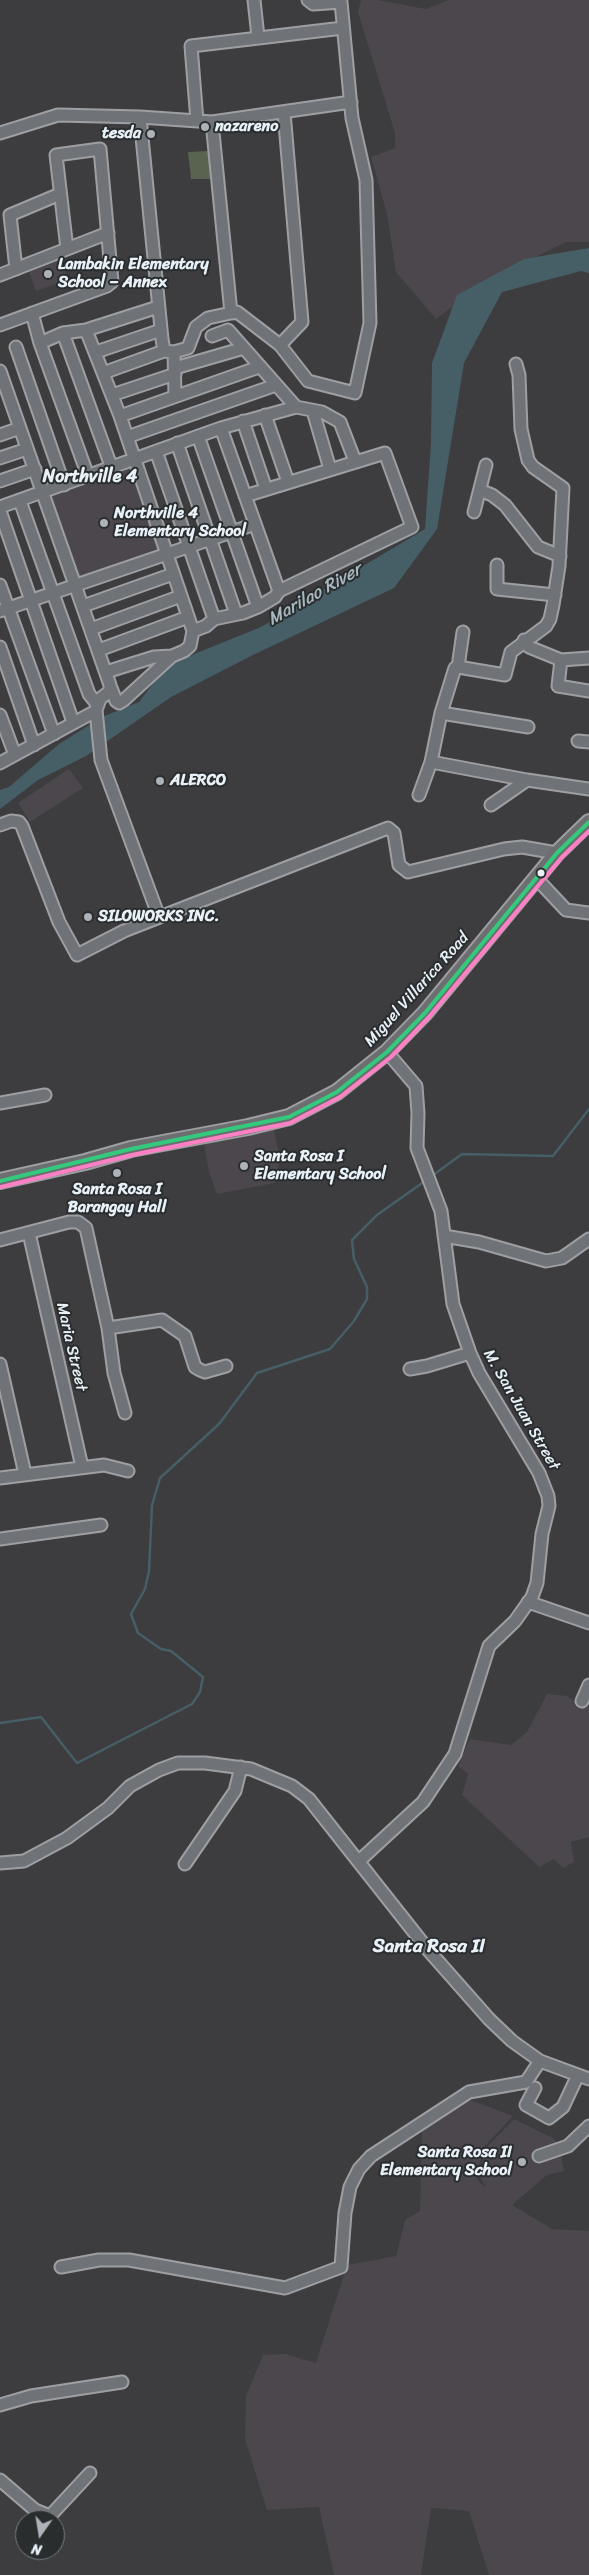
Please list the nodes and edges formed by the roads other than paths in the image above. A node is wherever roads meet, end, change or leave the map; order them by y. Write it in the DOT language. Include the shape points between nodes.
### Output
graph roads {
  1 [pos="254,0"];
  2 [pos="308,0"];
  3 [pos="343,28"];
  4 [pos="258,37"];
  5 [pos="351,102"];
  6 [pos="284,112"];
  7 [pos="140,117"];
  8 [pos="197,121"];
  9 [pos="212,122"];
  10 [pos="0,134"];
  11 [pos="60,194"];
  12 [pos="108,233"];
  13 [pos="67,248"];
  14 [pos="16,269"];
  15 [pos="0,275"];
  16 [pos="158,307"];
  17 [pos="32,313"];
  18 [pos="231,313"];
  19 [pos="0,325"];
  20 [pos="86,330"];
  21 [pos="161,330"];
  22 [pos="64,333"];
  23 [pos="212,336"];
  24 [pos="40,343"];
  25 [pos="280,345"];
  26 [pos="16,347"];
  27 [pos="244,348"];
  28 [pos="169,351"];
  29 [pos="96,352"];
  30 [pos="516,364"];
  31 [pos="259,367"];
  32 [pos="0,371"];
  33 [pos="175,371"];
  34 [pos="103,373"];
  35 [pos="2,384"];
  36 [pos="276,385"];
  37 [pos="112,395"];
  38 [pos="176,396"];
  39 [pos="12,406"];
  40 [pos="296,407"];
  41 [pos="0,410"];
  42 [pos="313,410"];
  43 [pos="265,415"];
  44 [pos="120,416"];
  45 [pos="243,422"];
  46 [pos="20,428"];
  47 [pos="221,428"];
  48 [pos="0,435"];
  49 [pos="126,436"];
  50 [pos="198,436"];
  51 [pos="177,443"];
  52 [pos="27,449"];
  53 [pos="156,451"];
  54 [pos="0,458"];
  55 [pos="134,458"];
  56 [pos="355,461"];
  57 [pos="486,465"];
  58 [pos="111,466"];
  59 [pos="35,469"];
  60 [pos="330,469"];
  61 [pos="88,476"];
  62 [pos="0,481"];
  63 [pos="288,482"];
  64 [pos="64,484"];
  65 [pos="266,489"];
  66 [pos="482,491"];
  67 [pos="42,493"];
  68 [pos="245,496"];
  69 [pos="20,501"];
  70 [pos="0,509"];
  71 [pos="474,512"];
  72 [pos="255,524"];
  73 [pos="232,531"];
  74 [pos="212,538"];
  75 [pos="190,545"];
  76 [pos="166,552"];
  77 [pos="560,556"];
  78 [pos="497,565"];
  79 [pos="173,574"];
  80 [pos="74,584"];
  81 [pos="0,586"];
  82 [pos="279,591"];
  83 [pos="52,592"];
  84 [pos="555,595"];
  85 [pos="181,596"];
  86 [pos="31,600"];
  87 [pos="83,606"];
  88 [pos="258,607"];
  89 [pos="4,609"];
  90 [pos="236,614"];
  91 [pos="188,618"];
  92 [pos="214,619"];
  93 [pos="91,629"];
  94 [pos="193,631"];
  95 [pos="463,632"];
  96 [pos="524,640"];
  97 [pos="0,647"];
  98 [pos="99,650"];
  99 [pos="172,656"];
  100 [pos="589,658"];
  101 [pos="561,660"];
  102 [pos="458,666"];
  103 [pos="106,672"];
  104 [pos="111,688"];
  105 [pos="589,691"];
  106 [pos="96,711"];
  107 [pos="441,713"];
  108 [pos="0,715"];
  109 [pos="73,722"];
  110 [pos="528,727"];
  111 [pos="54,734"];
  112 [pos="34,745"];
  113 [pos="14,755"];
  114 [pos="431,762"];
  115 [pos="0,763"];
  116 [pos="527,780"];
  117 [pos="589,789"];
  118 [pos="419,795"];
  119 [pos="491,805"];
  120 [pos="589,822"];
  121 [pos="0,825"];
  122 [pos="557,852"];
  123 [pos="536,878"];
  124 [pos="589,913"];
  125 [pos="160,917"];
  126 [pos="387,1052"];
  127 [pos="45,1095"];
  128 [pos="0,1103"];
  129 [pos="0,1181"];
  130 [pos="29,1233"];
  131 [pos="444,1236"];
  132 [pos="589,1239"];
  133 [pos="0,1240"];
  134 [pos="108,1328"];
  135 [pos="470,1353"];
  136 [pos="0,1364"];
  137 [pos="226,1366"];
  138 [pos="410,1369"];
  139 [pos="125,1412"];
  140 [pos="82,1467"];
  141 [pos="128,1472"];
  142 [pos="24,1474"];
  143 [pos="0,1478"];
  144 [pos="101,1525"];
  145 [pos="0,1540"];
  146 [pos="528,1602"];
  147 [pos="589,1623"];
  148 [pos="241,1767"];
  149 [pos="359,1861"];
  150 [pos="0,1862"];
  151 [pos="185,1864"];
  152 [pos="540,2060"];
  153 [pos="584,2077"];
  154 [pos="535,2088"];
  155 [pos="589,2126"];
  156 [pos="539,2156"];
  157 [pos="61,2267"];
  158 [pos="122,2382"];
  159 [pos="0,2405"];
  160 [pos="90,2473"];
  161 [pos="0,2480"];
  1 -- 4 [label="street"];
  2 -- 3 [label="street" via="313,4 341,2"];
  3 -- 4 [label="street"];
  3 -- 5 [label="street"];
  4 -- 8 [label="street" via="191,46"];
  5 -- 6 [label="street"];
  5 -- 25 [label="street" via="366,180 370,323 355,394 308,382"];
  6 -- 9 [label="street"];
  6 -- 25 [label="street" via="302,322"];
  7 -- 8 [label="street"];
  7 -- 10 [label="street" via="58,115"];
  7 -- 16 [label="street"];
  8 -- 9 [label="street"];
  9 -- 18 [label="street"];
  11 -- 12 [label="street" via="56,155 100,149"];
  11 -- 13 [label="street"];
  11 -- 14 [label="street" via="10,215"];
  12 -- 13 [label="street"];
  12 -- 17 [label="street" via="112,282"];
  13 -- 14 [label="street"];
  14 -- 15 [label="street"];
  16 -- 20 [label="street"];
  16 -- 21 [label="street"];
  17 -- 19 [label="street"];
  17 -- 24 [label="street"];
  18 -- 25 [label="street" via="237,312"];
  18 -- 28 [label="street" via="208,318 196,327 188,348"];
  20 -- 22 [label="street"];
  20 -- 29 [label="street"];
  21 -- 28 [label="street"];
  21 -- 29 [label="street"];
  22 -- 24 [label="street"];
  22 -- 58 [label="street"];
  23 -- 27 [label="street" via="228,330"];
  24 -- 61 [label="street"];
  26 -- 64 [label="street"];
  27 -- 31 [label="street"];
  27 -- 33 [label="street"];
  28 -- 33 [label="street"];
  28 -- 34 [label="street"];
  29 -- 34 [label="street"];
  30 -- 77 [label="street" via="521,428 528,460 563,488"];
  31 -- 36 [label="street"];
  31 -- 38 [label="street"];
  32 -- 35 [label="street"];
  33 -- 37 [label="street"];
  33 -- 38 [label="street"];
  34 -- 37 [label="street"];
  35 -- 39 [label="street"];
  36 -- 40 [label="street"];
  36 -- 49 [label="street"];
  37 -- 44 [label="street"];
  38 -- 44 [label="street"];
  39 -- 41 [label="street"];
  39 -- 46 [label="street"];
  40 -- 42 [label="street"];
  40 -- 43 [label="street"];
  42 -- 56 [label="street" via="340,422"];
  42 -- 60 [label="street"];
  43 -- 45 [label="street"];
  43 -- 63 [label="street"];
  44 -- 49 [label="street"];
  45 -- 47 [label="street"];
  45 -- 65 [label="street"];
  46 -- 48 [label="street"];
  46 -- 52 [label="street"];
  47 -- 50 [label="street"];
  47 -- 68 [label="street"];
  49 -- 55 [label="street"];
  50 -- 51 [label="street"];
  50 -- 73 [label="street"];
  51 -- 53 [label="street"];
  51 -- 74 [label="street"];
  52 -- 54 [label="street"];
  52 -- 59 [label="street"];
  53 -- 55 [label="street"];
  53 -- 75 [label="street"];
  55 -- 58 [label="street"];
  55 -- 76 [label="street"];
  56 -- 60 [label="street"];
  56 -- 82 [label="street" via="385,453 412,527"];
  57 -- 66 [label="street"];
  58 -- 61 [label="street"];
  59 -- 62 [label="street"];
  59 -- 67 [label="street"];
  60 -- 63 [label="street"];
  61 -- 64 [label="street"];
  63 -- 65 [label="street"];
  64 -- 67 [label="street"];
  65 -- 68 [label="street"];
  66 -- 71 [label="street"];
  66 -- 77 [label="street" via="505,505 538,547"];
  67 -- 69 [label="street"];
  67 -- 80 [label="street"];
  68 -- 72 [label="street"];
  69 -- 70 [label="street"];
  69 -- 83 [label="street"];
  70 -- 86 [label="street"];
  72 -- 73 [label="street"];
  72 -- 82 [label="street"];
  73 -- 74 [label="street"];
  73 -- 88 [label="street"];
  74 -- 75 [label="street"];
  74 -- 90 [label="street"];
  75 -- 76 [label="street"];
  75 -- 92 [label="street"];
  76 -- 79 [label="street"];
  76 -- 80 [label="street"];
  77 -- 84 [label="street"];
  78 -- 84 [label="street" via="496,589"];
  79 -- 85 [label="street"];
  79 -- 87 [label="street"];
  80 -- 83 [label="street"];
  80 -- 87 [label="street"];
  81 -- 89 [label="street"];
  82 -- 88 [label="street" via="276,597"];
  83 -- 86 [label="street"];
  83 -- 106 [label="street"];
  84 -- 96 [label="street" via="546,626"];
  85 -- 91 [label="street"];
  85 -- 93 [label="street"];
  86 -- 89 [label="street"];
  86 -- 109 [label="street"];
  87 -- 93 [label="street"];
  88 -- 90 [label="street"];
  89 -- 111 [label="street"];
  90 -- 92 [label="street"];
  91 -- 94 [label="street"];
  91 -- 98 [label="street"];
  92 -- 94 [label="street"];
  93 -- 98 [label="street"];
  94 -- 99 [label="street" via="190,646"];
  95 -- 102 [label="street"];
  96 -- 101 [label="street" via="535,650"];
  96 -- 102 [label="street" via="511,652 505,674"];
  97 -- 112 [label="street"];
  98 -- 103 [label="street"];
  99 -- 103 [label="street" via="154,657"];
  99 -- 104 [label="street" via="119,703"];
  100 -- 101 [label="street"];
  101 -- 105 [label="street" via="558,686"];
  102 -- 107 [label="street"];
  103 -- 104 [label="street"];
  104 -- 106 [label="street"];
  106 -- 109 [label="street"];
  106 -- 125 [label="street" via="101,760"];
  107 -- 110 [label="street"];
  107 -- 114 [label="street"];
  108 -- 113 [label="street"];
  109 -- 111 [label="street"];
  111 -- 112 [label="street"];
  112 -- 113 [label="street"];
  113 -- 115 [label="street"];
  114 -- 116 [label="street"];
  114 -- 118 [label="street"];
  116 -- 117 [label="street"];
  116 -- 119 [label="street"];
  120 -- 122 [label="main road, Miguel Villarica Road"];
  121 -- 125 [label="street" via="11,820 22,826 59,922 77,955"];
  122 -- 123 [label="main road, Miguel Villarica Road"];
  122 -- 125 [label="street" via="522,847 504,849 408,872 399,865 394,833 388,828"];
  123 -- 124 [label="street" via="566,910"];
  123 -- 126 [label="main road, Miguel Villarica Road" via="467,964"];
  126 -- 129 [label="main road, Miguel Villarica Road" via="337,1092 290,1117 132,1149"];
  126 -- 131 [label="street, M. San Juan Street" via="416,1086 417,1148 441,1211"];
  127 -- 128 [label="street"];
  130 -- 133 [label="street"];
  130 -- 134 [label="street" via="69,1222 83,1225"];
  130 -- 140 [label="street, Maria Street"];
  131 -- 132 [label="street" via="479,1242 546,1261 562,1258"];
  131 -- 135 [label="street, M. San Juan Street" via="453,1304"];
  134 -- 137 [label="street" via="162,1320 184,1336 195,1367 205,1372"];
  134 -- 139 [label="street" via="114,1373"];
  135 -- 138 [label="street"];
  135 -- 146 [label="street, M. San Juan Street" via="479,1374 533,1462 548,1496 537,1583"];
  136 -- 142 [label="street"];
  140 -- 141 [label="street" via="104,1465"];
  140 -- 142 [label="street"];
  142 -- 143 [label="street"];
  144 -- 145 [label="street"];
  146 -- 147 [label="street"];
  146 -- 149 [label="street, M. San Juan Street" via="489,1646 455,1754 436,1785 423,1802"];
  148 -- 149 [label="street" via="292,1786 309,1799"];
  148 -- 150 [label="street" via="178,1763 159,1770 130,1786 108,1808 67,1838 24,1861"];
  148 -- 151 [label="street" via="235,1791"];
  149 -- 152 [label="street" via="489,2019 512,2042"];
  152 -- 153 [label="street"];
  152 -- 157 [label="street" via="526,2082 469,2092 371,2156 359,2169 350,2187 341,2267 285,2288 129,2260 99,2260"];
  153 -- 154 [label="street" via="563,2107 549,2118 526,2105"];
  155 -- 156 [label="street" via="568,2146"];
  158 -- 159 [label="street" via="31,2396"];
  160 -- 161 [label="street" via="50,2516 35,2510"];
}
